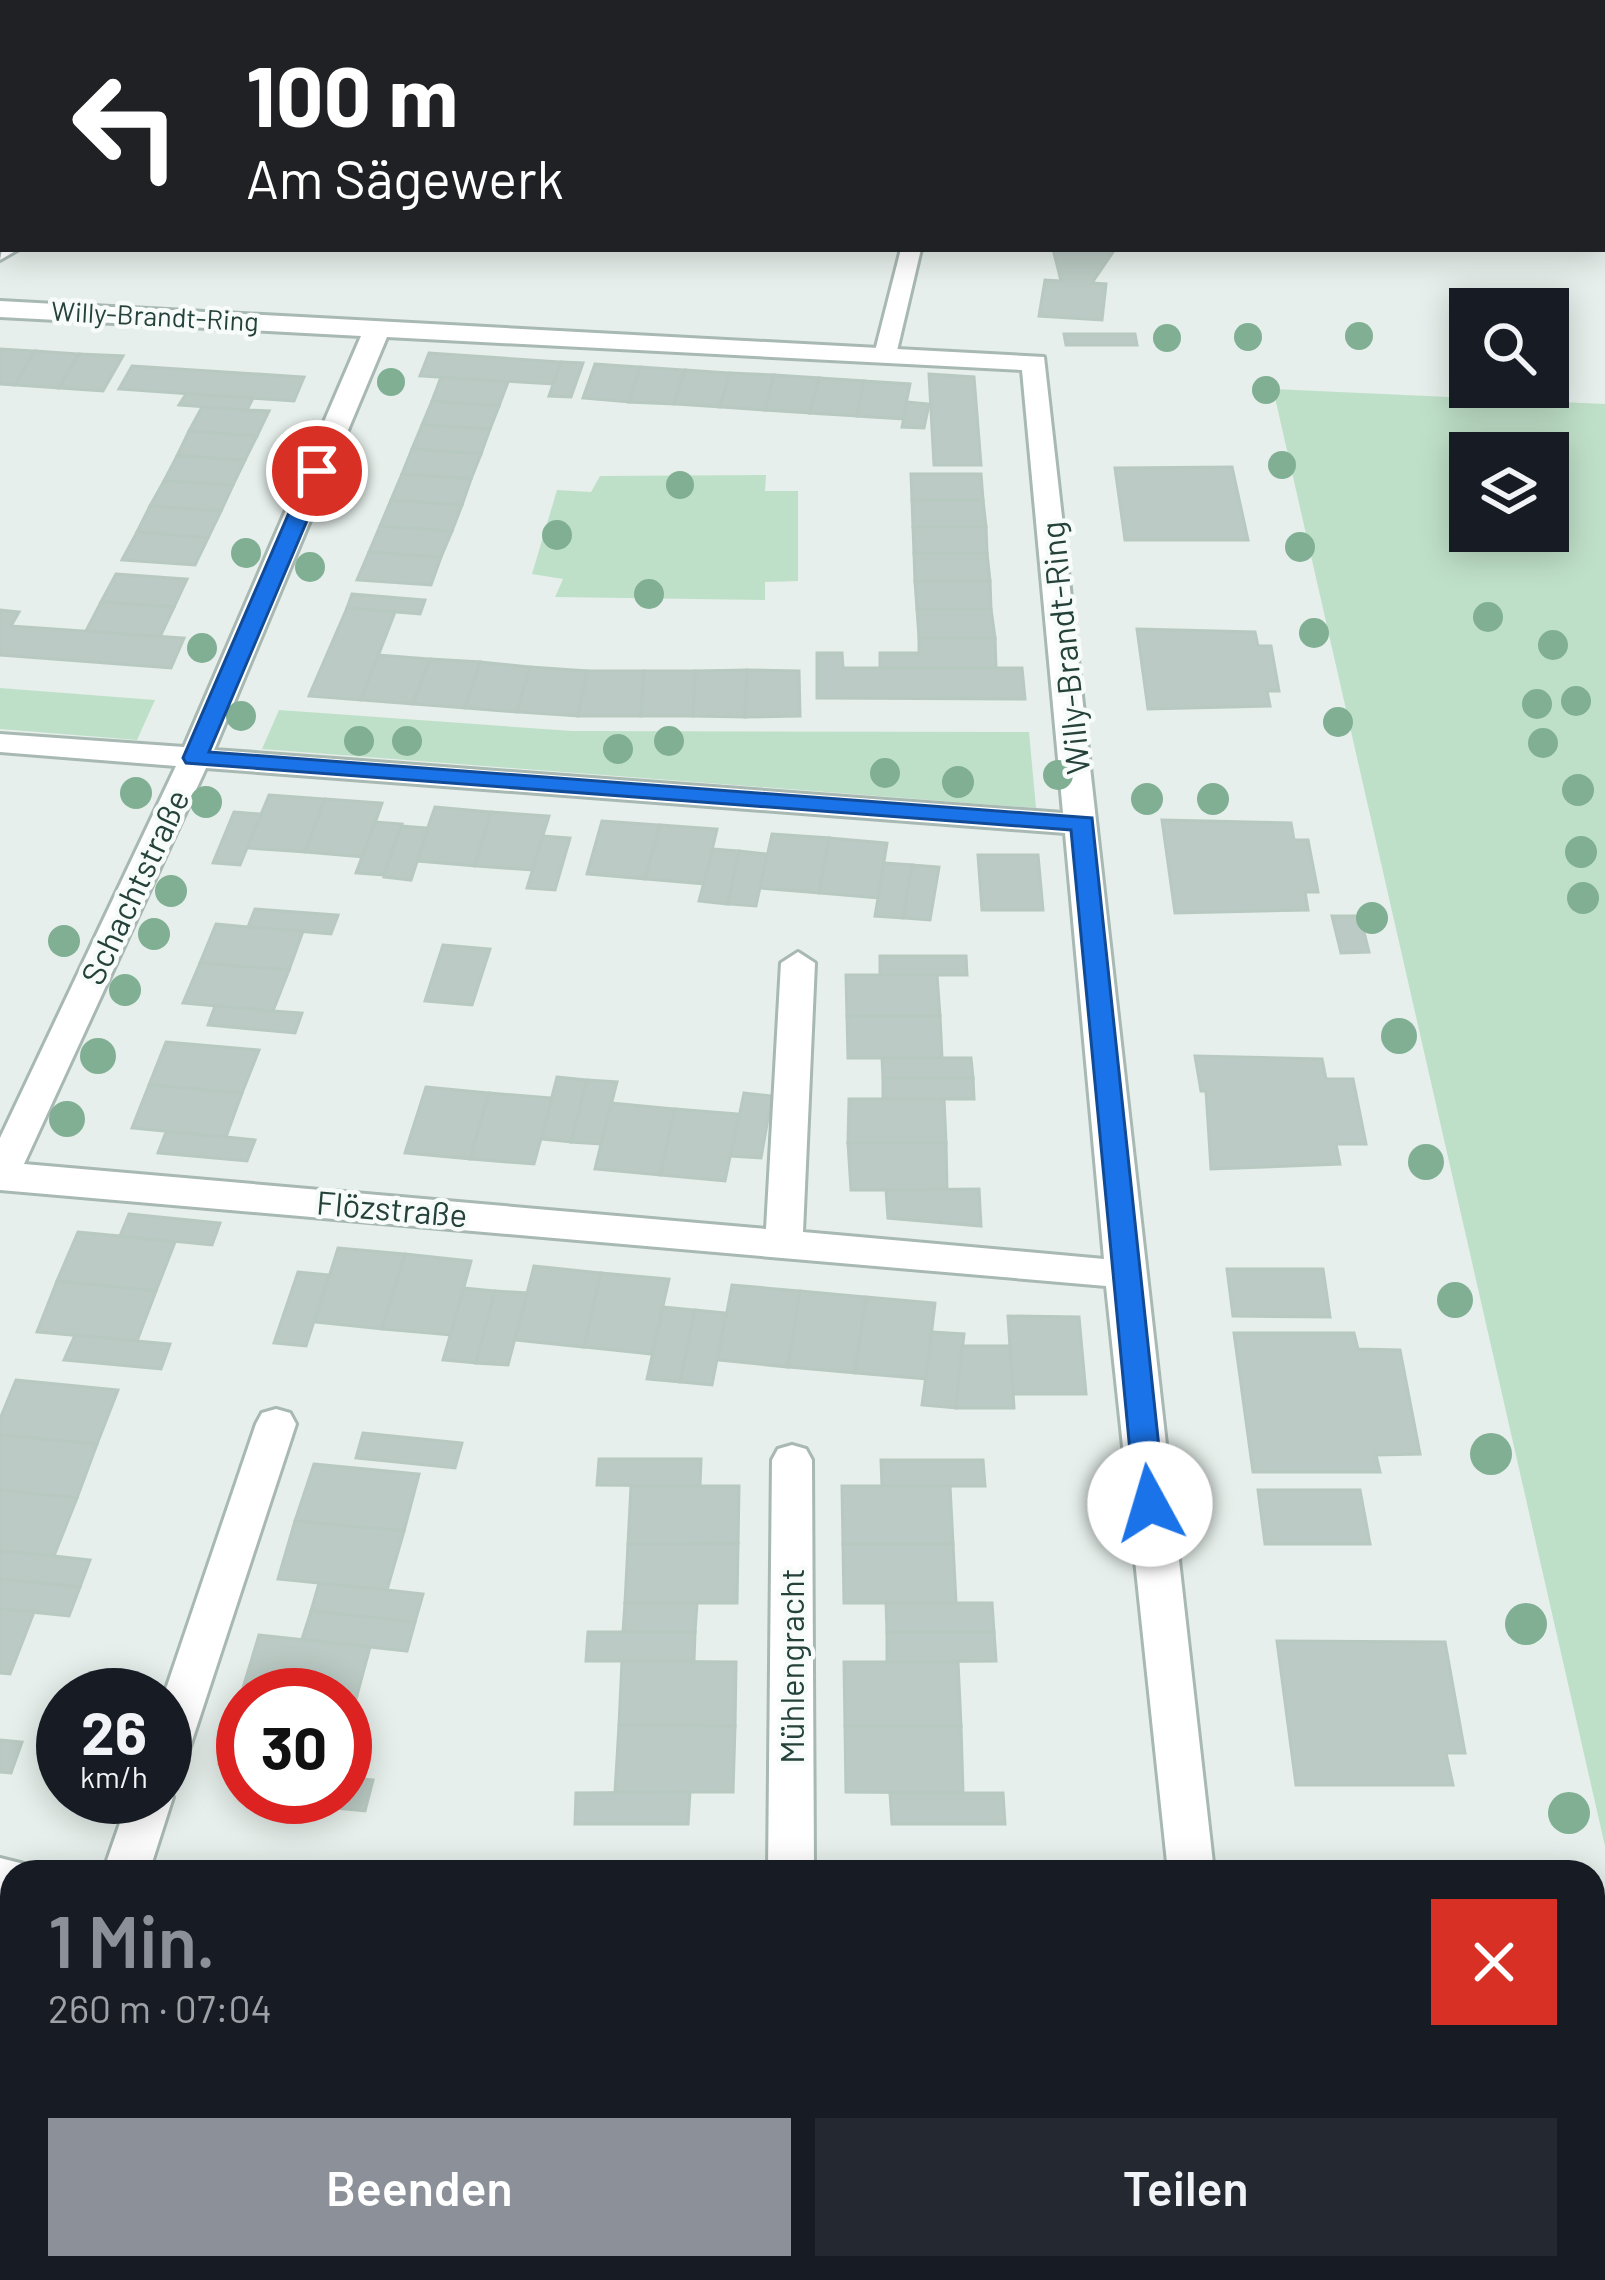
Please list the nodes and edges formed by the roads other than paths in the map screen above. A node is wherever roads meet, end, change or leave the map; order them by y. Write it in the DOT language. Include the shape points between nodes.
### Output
graph roads {
  1 [pos="910,252"];
  2 [pos="0,309"];
  3 [pos="377,329"];
  4 [pos="885,355"];
  5 [pos="0,743"];
  6 [pos="195,758"];
  7 [pos="1083,824"];
  8 [pos="798,963"];
  9 [pos="0,1176"];
  10 [pos="784,1244"];
  11 [pos="1124,1274"];
  12 [pos="277,1424"];
  13 [pos="792,1460"];
  14 [pos="192,1676"];
  15 [pos="142,1824"];
  16 [pos="130,1860"];
  17 [pos="791,1860"];
  18 [pos="1190,1860"];
  1 -- 4 [label="lane"];
  2 -- 3 [label="street, Willy-Brandt-Ring"];
  3 -- 4 [label="street, Willy-Brandt-Ring"];
  3 -- 6 [label="street, Schachtstraße"];
  4 -- 7 [label="street, Willy-Brandt-Ring" via="1036,363"];
  5 -- 6 [label="street"];
  6 -- 7 [label="street"];
  6 -- 9 [label="street, Schachtstraße"];
  7 -- 11 [label="street, Willy-Brandt-Ring"];
  8 -- 10 [label="street"];
  9 -- 10 [label="street, Flözstraße"];
  10 -- 11 [label="street, Flözstraße"];
  11 -- 18 [label="street, Willy-Brandt-Ring"];
  12 -- 14 [label="street"];
  13 -- 17 [label="street, Mühlengracht"];
  15 -- 16 [label="street"];
}
